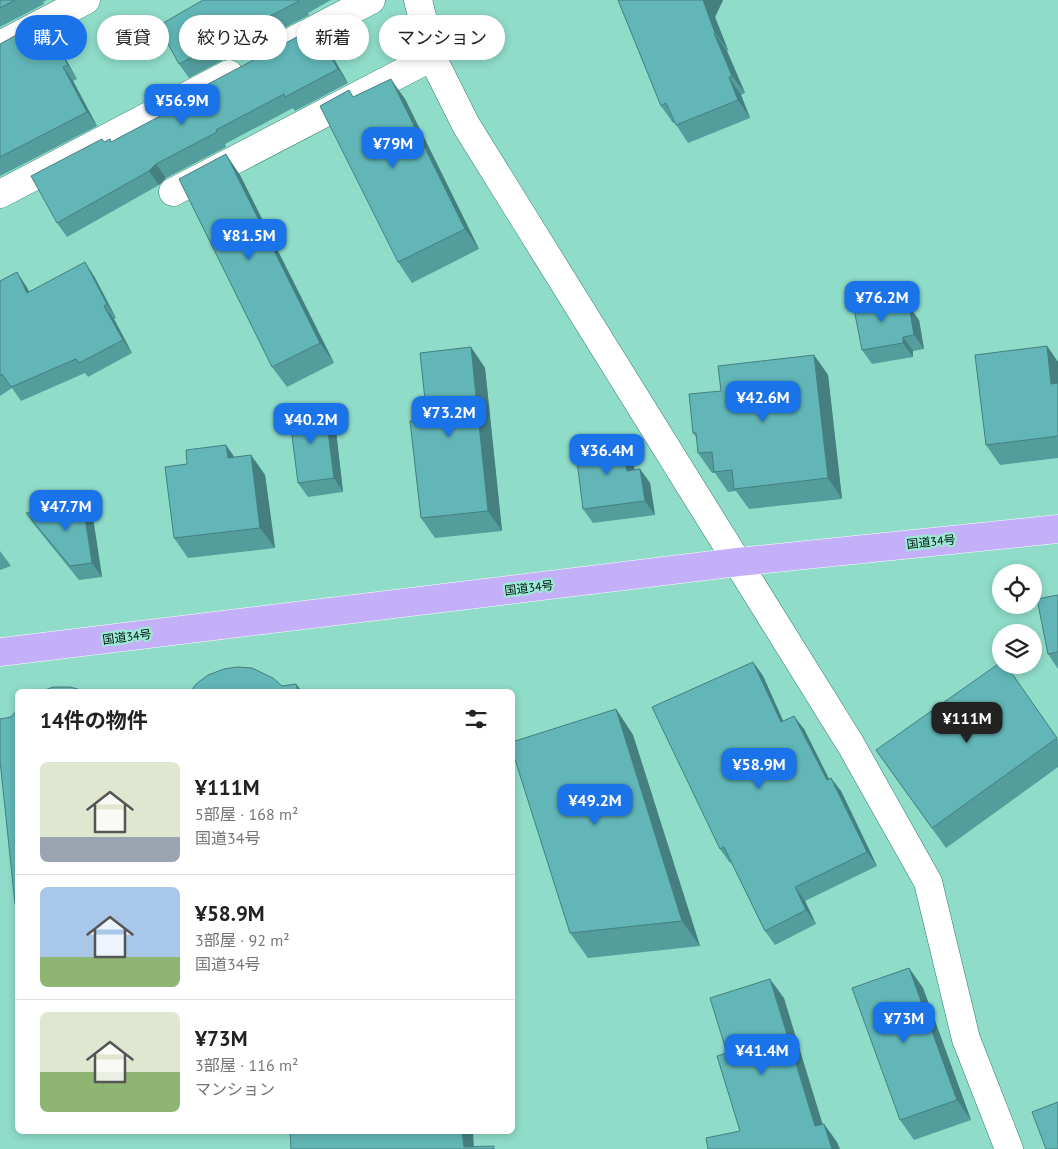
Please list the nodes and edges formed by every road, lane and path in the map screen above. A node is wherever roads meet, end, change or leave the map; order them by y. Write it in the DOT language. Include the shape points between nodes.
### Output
graph roads {
  1 [pos="86,0"];
  2 [pos="371,0"];
  3 [pos="418,0"];
  4 [pos="422,15"];
  5 [pos="0,45"];
  6 [pos="426,60"];
  7 [pos="434,60"];
  8 [pos="173,192"];
  9 [pos="0,194"];
  10 [pos="1058,529"];
  11 [pos="738,562"];
  12 [pos="0,652"];
  13 [pos="1009,1149"];
  1 -- 5 [label="street"];
  2 -- 9 [label="street"];
  3 -- 4 [label="street"];
  6 -- 8 [label="street"];
  7 -- 11 [label="street" via="466,125"];
  10 -- 11 [label="highway, 国道34号"];
  11 -- 12 [label="highway, 国道34号"];
  11 -- 13 [label="street" via="851,745 928,882 966,1039"];
}
